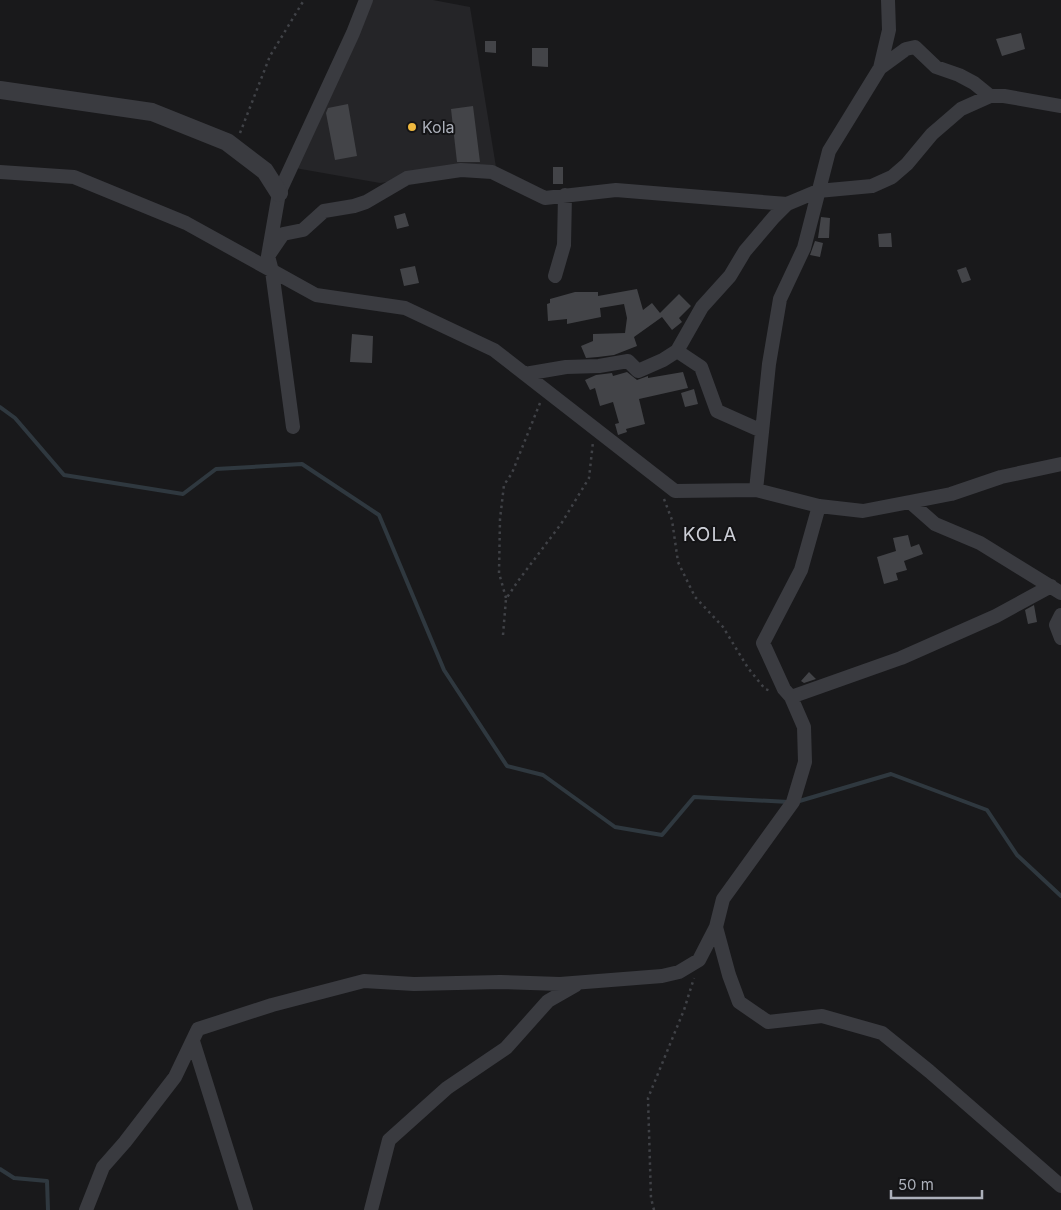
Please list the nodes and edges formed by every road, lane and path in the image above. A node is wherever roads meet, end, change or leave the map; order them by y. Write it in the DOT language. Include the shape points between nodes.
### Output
graph roads {
  1 [pos="304,0"];
  2 [pos="366,0"];
  3 [pos="888,0"];
  4 [pos="880,68"];
  5 [pos="0,90"];
  6 [pos="990,96"];
  7 [pos="1061,106"];
  8 [pos="234,147"];
  9 [pos="0,172"];
  10 [pos="818,192"];
  11 [pos="279,193"];
  12 [pos="565,195"];
  13 [pos="788,204"];
  14 [pos="268,256"];
  15 [pos="272,271"];
  16 [pos="556,276"];
  17 [pos="677,351"];
  18 [pos="525,374"];
  19 [pos="546,390"];
  20 [pos="293,427"];
  21 [pos="595,428"];
  22 [pos="762,431"];
  23 [pos="1061,464"];
  24 [pos="654,474"];
  25 [pos="756,490"];
  26 [pos="910,502"];
  27 [pos="819,506"];
  28 [pos="1056,589"];
  29 [pos="506,599"];
  30 [pos="1061,615"];
  31 [pos="503,635"];
  32 [pos="1061,638"];
  33 [pos="791,697"];
  34 [pos="716,927"];
  35 [pos="699,960"];
  36 [pos="581,983"];
  37 [pos="193,1041"];
  38 [pos="1061,1186"];
  39 [pos="86,1210"];
  40 [pos="246,1210"];
  41 [pos="371,1210"];
  42 [pos="654,1210"];
  1 -- 8 [label="path" via="270,56"];
  2 -- 11 [label="street"];
  3 -- 4 [label="street" via="889,30"];
  4 -- 6 [label="street" via="906,49 915,47 936,67 974,83"];
  4 -- 10 [label="street" via="829,151"];
  5 -- 8 [label="street" via="152,112"];
  6 -- 7 [label="street"];
  6 -- 10 [label="street" via="961,109 932,134 892,177 872,186"];
  8 -- 11 [label="street" via="265,171"];
  9 -- 15 [label="street" via="74,177 186,223"];
  10 -- 13 [label="street"];
  10 -- 22 [label="street" via="804,248 780,299"];
  11 -- 14 [label="street"];
  12 -- 13 [label="street" via="616,190"];
  12 -- 14 [label="street" via="545,198 492,172 461,170 407,178 366,202 324,210 303,230 283,234"];
  12 -- 16 [label="street" via="564,245"];
  13 -- 17 [label="street" via="745,251 730,276 702,307"];
  14 -- 15 [label="street"];
  15 -- 18 [label="street" via="316,295 405,308 494,350"];
  15 -- 20 [label="street"];
  17 -- 18 [label="street" via="638,371 628,361"];
  17 -- 22 [label="street" via="701,367 717,411"];
  18 -- 19 [label="street"];
  19 -- 21 [label="street"];
  19 -- 29 [label="path" via="504,485 499,573"];
  21 -- 24 [label="street"];
  21 -- 29 [label="path" via="589,478 561,524"];
  22 -- 25 [label="street"];
  23 -- 26 [label="street"];
  24 -- 25 [label="street" via="675,491"];
  24 -- 33 [label="path" via="672,520 678,562 695,597 723,627 765,689"];
  25 -- 27 [label="street"];
  26 -- 27 [label="street" via="863,511"];
  26 -- 28 [label="street" via="935,524 980,543"];
  27 -- 33 [label="street" via="800,570 763,643 784,689"];
  28 -- 33 [label="street" via="901,658"];
  29 -- 31 [label="path"];
  30 -- 32 [label="street" via="1056,625"];
  33 -- 34 [label="street" via="804,726 805,762 793,802 723,899"];
  34 -- 35 [label="street"];
  34 -- 38 [label="street" via="739,1002 768,1022 822,1016 882,1033"];
  35 -- 36 [label="street" via="679,972 662,976"];
  35 -- 42 [label="path" via="684,1010 648,1098"];
  36 -- 37 [label="street" via="414,984 364,981 198,1029"];
  36 -- 41 [label="street" via="548,1001 506,1048 448,1088 389,1140"];
  37 -- 39 [label="street" via="175,1077 103,1167"];
  37 -- 40 [label="street"];
}
